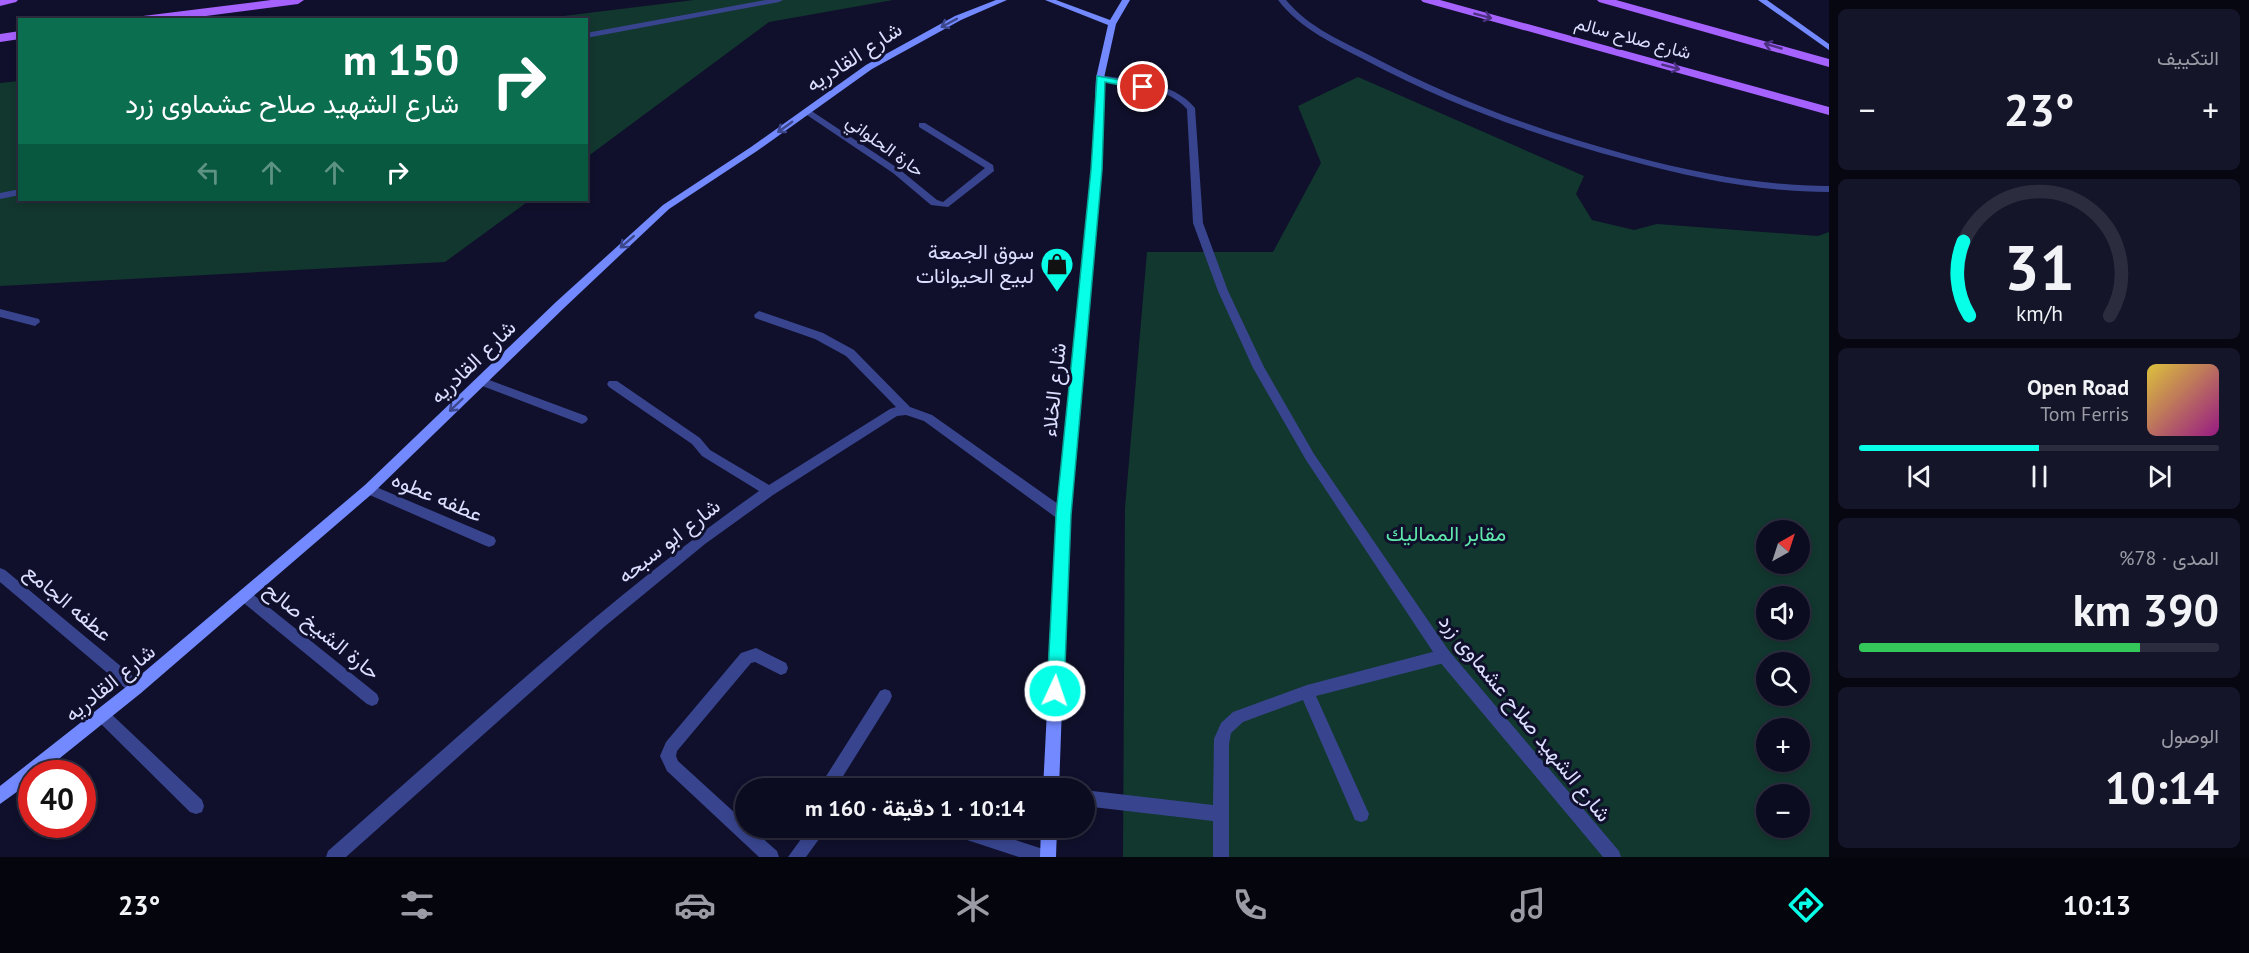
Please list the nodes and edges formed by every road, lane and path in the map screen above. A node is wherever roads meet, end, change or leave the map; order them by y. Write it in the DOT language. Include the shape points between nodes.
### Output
graph roads {
  1 [pos="12,0"];
  2 [pos="298,0"];
  3 [pos="779,0"];
  4 [pos="1049,0"];
  5 [pos="1126,0"];
  6 [pos="1282,0"];
  7 [pos="1427,0"];
  8 [pos="1603,0"];
  9 [pos="1762,0"];
  10 [pos="997,1"];
  11 [pos="0,2"];
  12 [pos="1619,2"];
  13 [pos="158,18"];
  14 [pos="1112,24"];
  15 [pos="18,35"];
  16 [pos="588,36"];
  17 [pos="0,38"];
  18 [pos="1829,48"];
  19 [pos="1829,63"];
  20 [pos="1100,78"];
  21 [pos="807,111"];
  22 [pos="1829,111"];
  23 [pos="922,125"];
  24 [pos="1829,189"];
  25 [pos="18,192"];
  26 [pos="0,196"];
  27 [pos="0,313"];
  28 [pos="759,315"];
  29 [pos="35,322"];
  30 [pos="481,381"];
  31 [pos="613,384"];
  32 [pos="906,410"];
  33 [pos="582,419"];
  34 [pos="369,489"];
  35 [pos="769,491"];
  36 [pos="1063,515"];
  37 [pos="489,541"];
  38 [pos="0,574"];
  39 [pos="244,596"];
  40 [pos="1444,656"];
  41 [pos="781,668"];
  42 [pos="136,688"];
  43 [pos="1307,693"];
  44 [pos="885,696"];
  45 [pos="372,699"];
  46 [pos="102,716"];
  47 [pos="833,778"];
  48 [pos="1051,778"];
  49 [pos="0,796"];
  50 [pos="1095,799"];
  51 [pos="196,806"];
  52 [pos="1221,814"];
  53 [pos="1361,814"];
  54 [pos="805,838"];
  55 [pos="811,838"];
  56 [pos="985,838"];
  57 [pos="1049,838"];
  58 [pos="799,854"];
  59 [pos="334,857"];
  60 [pos="771,857"];
  61 [pos="1043,857"];
  62 [pos="1048,857"];
  63 [pos="1221,857"];
  64 [pos="1613,857"];
  1 -- 11 [label="main road"];
  2 -- 13 [label="main road"];
  3 -- 16 [label="street"];
  4 -- 14 [label="street"];
  5 -- 14 [label="street, شارع الخلاء"];
  6 -- 24 [label="street" via="1312,28 1394,73 1525,126 1594,149 1683,171 1741,183"];
  7 -- 22 [label="main road, شارع صلاح سالم, one-way"];
  8 -- 12 [label="main road, شارع صلاح سالم"];
  9 -- 18 [label="street"];
  10 -- 21 [label="street, شارع القادريه, one-way" via="908,44"];
  19 -- 12 [label="main road, شارع صلاح سالم, one-way"];
  14 -- 20 [label="street, شارع الخلاء"];
  15 -- 17 [label="main road"];
  20 -- 36 [label="street, شارع الخلاء" via="1097,170"];
  20 -- 40 [label="street, شارع الشهيد صلاح عشماوى زرد" via="1177,94 1191,108 1198,223 1223,291 1259,368 1310,457"];
  21 -- 23 [label="street, حارة الحلواني" via="883,161 934,204 945,205 990,167"];
  21 -- 30 [label="street, شارع القادريه, one-way" via="666,207"];
  25 -- 26 [label="street"];
  27 -- 29 [label="street"];
  28 -- 32 [label="street" via="819,336 850,353"];
  30 -- 33 [label="street"];
  30 -- 34 [label="street, شارع القادريه, one-way"];
  31 -- 35 [label="street" via="696,441 706,453"];
  32 -- 35 [label="street, شارع ابو سبحه" via="894,412"];
  32 -- 36 [label="street" via="928,418"];
  34 -- 37 [label="street, عطفه عطوه"];
  34 -- 39 [label="street, شارع القادريه"];
  35 -- 59 [label="street, شارع ابو سبحه" via="700,540 598,623"];
  36 -- 48 [label="street, شارع الخلاء"];
  38 -- 42 [label="street, عطفه الجامع"];
  39 -- 42 [label="street, شارع القادريه"];
  39 -- 45 [label="street, حارة الشيخ صالح"];
  40 -- 43 [label="street"];
  40 -- 64 [label="street, شارع الشهيد صلاح عشماوى زرد"];
  41 -- 60 [label="street" via="756,655 746,658 671,747 668,756 672,766"];
  42 -- 46 [label="street, شارع القادريه"];
  43 -- 52 [label="street" via="1238,717 1222,732"];
  43 -- 53 [label="street"];
  44 -- 47 [label="street"];
  46 -- 49 [label="street, شارع القادريه"];
  46 -- 51 [label="street"];
  50 -- 52 [label="street"];
  52 -- 63 [label="street"];
  54 -- 58 [label="street"];
  55 -- 58 [label="street"];
  56 -- 61 [label="street"];
  57 -- 62 [label="street"];
}
